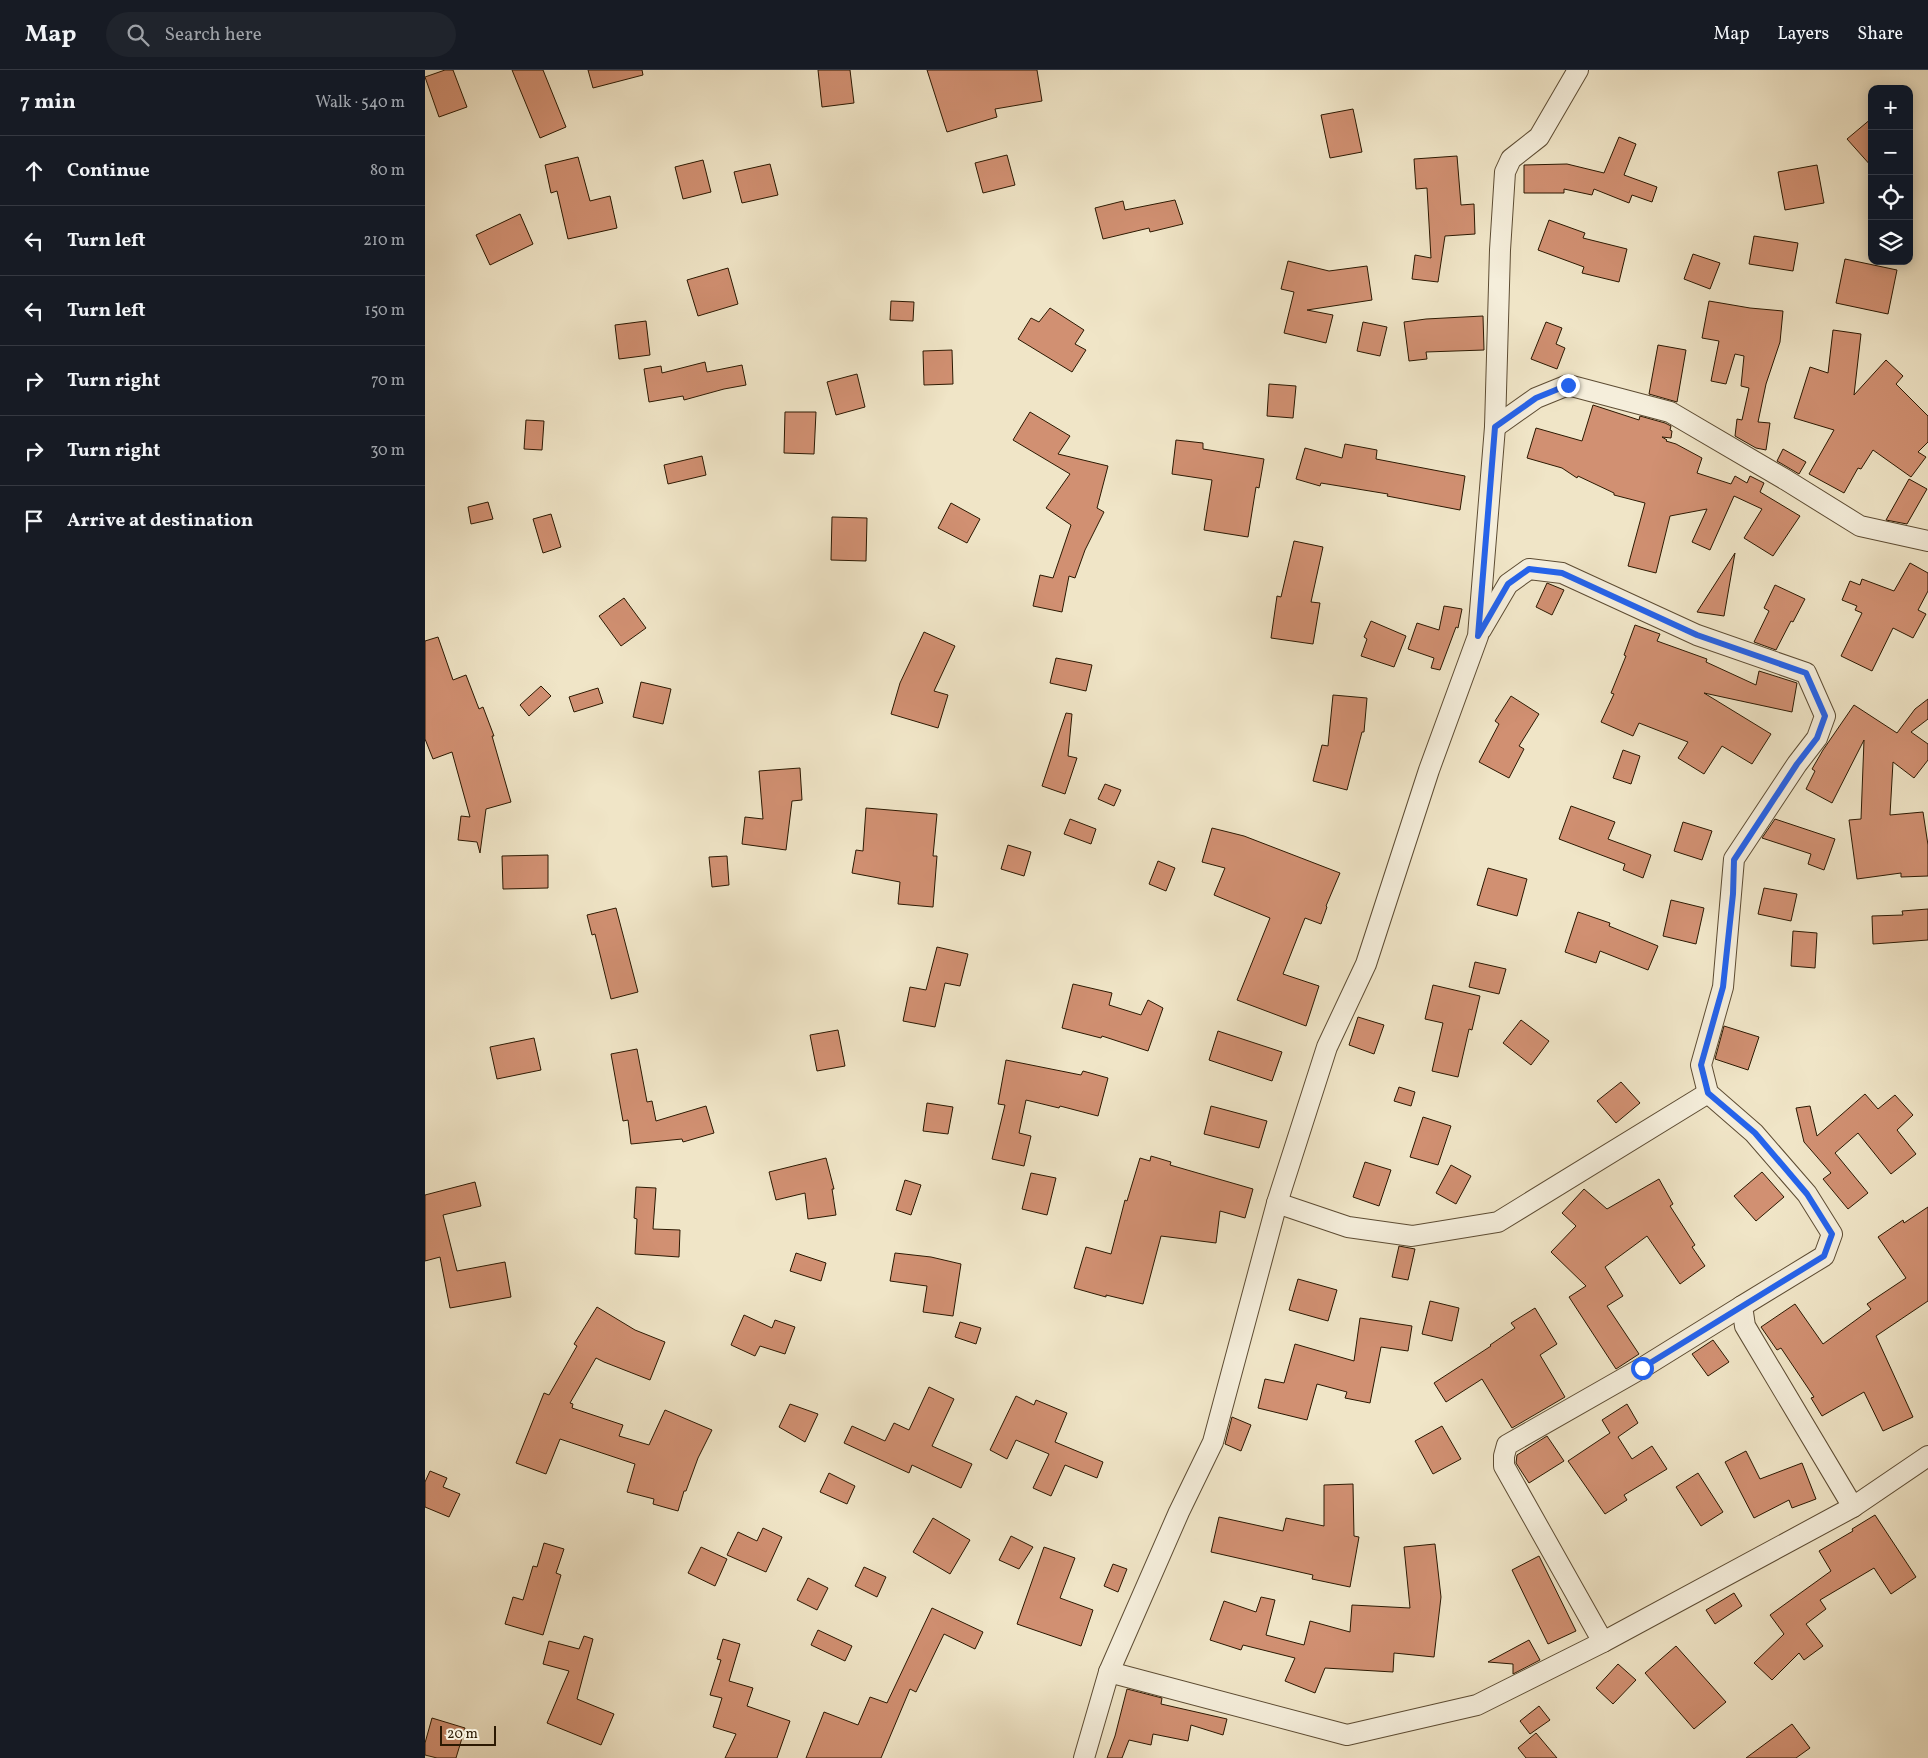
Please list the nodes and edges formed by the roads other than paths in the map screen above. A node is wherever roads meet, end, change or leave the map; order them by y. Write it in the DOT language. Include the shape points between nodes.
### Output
graph roads {
  1 [pos="1578,70"];
  2 [pos="1495,427"];
  3 [pos="1928,541"];
  4 [pos="1478,636"];
  5 [pos="1708,1093"];
  6 [pos="1277,1203"];
  7 [pos="1742,1306"];
  8 [pos="1928,1456"];
  9 [pos="1853,1507"];
  10 [pos="1603,1642"];
  11 [pos="1109,1672"];
  12 [pos="1084,1758"];
  1 -- 2 [label="street" via="1539,138 1511,159 1505,172"];
  2 -- 3 [label="street" via="1536,398 1568,385 1670,412 1860,526"];
  2 -- 4 [label="street"];
  4 -- 5 [label="street" via="1508,584 1529,569 1562,573 1697,635 1806,673 1825,716 1817,738 1734,860 1723,987 1701,1065"];
  4 -- 6 [label="street" via="1429,770 1366,964 1327,1048"];
  5 -- 6 [label="street" via="1498,1222 1412,1236 1348,1227"];
  5 -- 7 [label="street" via="1755,1133 1807,1194 1832,1234 1824,1256"];
  6 -- 11 [label="street" via="1213,1442"];
  7 -- 9 [label="street" via="1745,1326"];
  7 -- 10 [label="street" via="1507,1445 1504,1466"];
  8 -- 9 [label="street"];
  9 -- 10 [label="street"];
  10 -- 11 [label="street" via="1477,1705 1347,1735"];
  11 -- 12 [label="street"];
}
